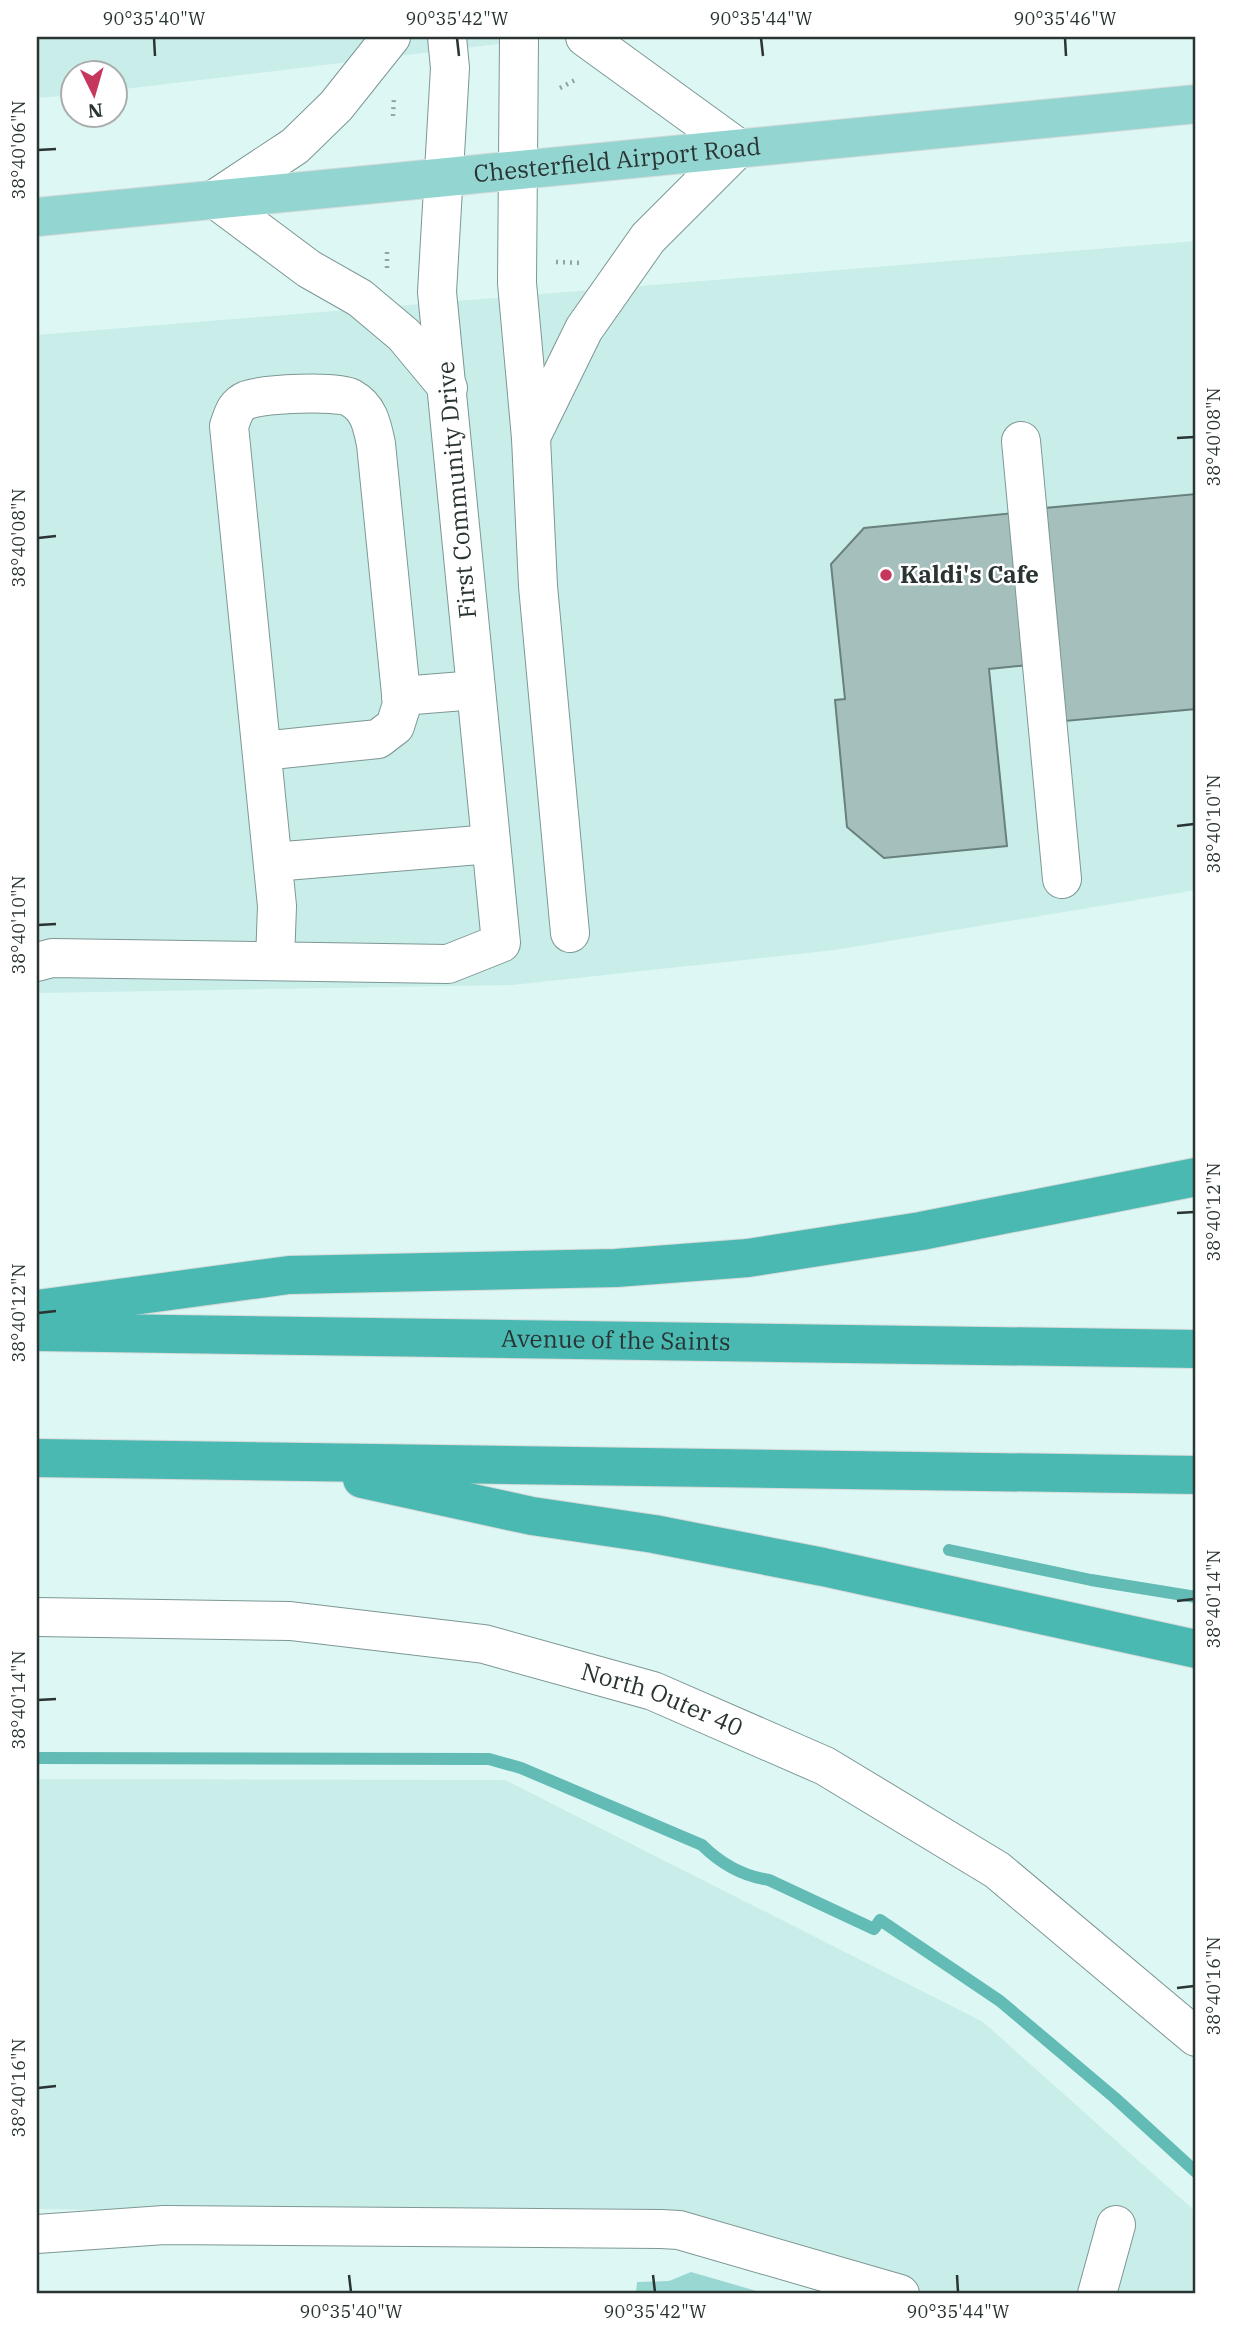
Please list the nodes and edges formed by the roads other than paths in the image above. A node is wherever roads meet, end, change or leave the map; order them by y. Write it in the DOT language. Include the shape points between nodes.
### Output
graph roads {
  1 [pos="391,37"];
  2 [pos="447,37"];
  3 [pos="519,37"];
  4 [pos="585,37"];
  5 [pos="1196,104"];
  6 [pos="738,148"];
  7 [pos="519,176"];
  8 [pos="444,177"];
  9 [pos="215,200"];
  10 [pos="37,217"];
  11 [pos="447,388"];
  12 [pos="531,438"];
  13 [pos="1021,441"];
  14 [pos="476,690"];
  15 [pos="401,696"];
  16 [pos="262,751"];
  17 [pos="491,844"];
  18 [pos="273,862"];
  19 [pos="1062,879"];
  20 [pos="569,933"];
  21 [pos="275,961"];
  22 [pos="37,962"];
  23 [pos="1196,1177"];
  24 [pos="37,1309"];
  25 [pos="37,1332"];
  26 [pos="1196,1349"];
  27 [pos="37,1458"];
  28 [pos="278,1461"];
  29 [pos="1196,1475"];
  30 [pos="37,1617"];
  31 [pos="1196,1650"];
  32 [pos="1196,2037"];
  33 [pos="1116,2225"];
  34 [pos="37,2234"];
  35 [pos="900,2294"];
  36 [pos="1097,2294"];
  1 -- 9 [label="street" via="336,106 295,146"];
  2 -- 8 [label="street, First Community Drive" via="450,68"];
  3 -- 7 [label="street"];
  4 -- 6 [label="street"];
  5 -- 6 [label="main road, Chesterfield Airport Road"];
  6 -- 7 [label="main road, Chesterfield Airport Road"];
  6 -- 12 [label="street" via="648,238 584,329"];
  7 -- 8 [label="main road, Chesterfield Airport Road"];
  7 -- 12 [label="street" via="517,283"];
  8 -- 9 [label="main road, Chesterfield Airport Road"];
  8 -- 11 [label="street, First Community Drive" via="437,292"];
  9 -- 10 [label="main road, Chesterfield Airport Road"];
  9 -- 11 [label="street" via="309,269 360,298 404,335"];
  11 -- 14 [label="street, First Community Drive"];
  12 -- 20 [label="street" via="539,600"];
  13 -- 19 [label="street"];
  14 -- 15 [label="street"];
  14 -- 17 [label="street, First Community Drive"];
  15 -- 16 [label="street" via="395,726 378,739"];
  15 -- 16 [label="street" via="376,444 369,415 352,398 331,391 247,400 235,409 229,426"];
  16 -- 18 [label="street"];
  17 -- 18 [label="street"];
  17 -- 21 [label="street, First Community Drive" via="501,943 448,964"];
  18 -- 21 [label="street"];
  21 -- 22 [label="street" via="52,958"];
  23 -- 24 [label="highway" via="921,1231 748,1258 616,1268 289,1275"];
  25 -- 26 [label="highway, Avenue of the Saints"];
  27 -- 28 [label="highway"];
  28 -- 29 [label="highway"];
  28 -- 31 [label="highway" via="533,1516 823,1567"];
  30 -- 32 [label="street, North Outer 40" via="290,1620 484,1644 653,1691 825,1766 997,1870"];
  33 -- 36 [label="street"];
  34 -- 35 [label="street" via="164,2225 679,2230"];
}
